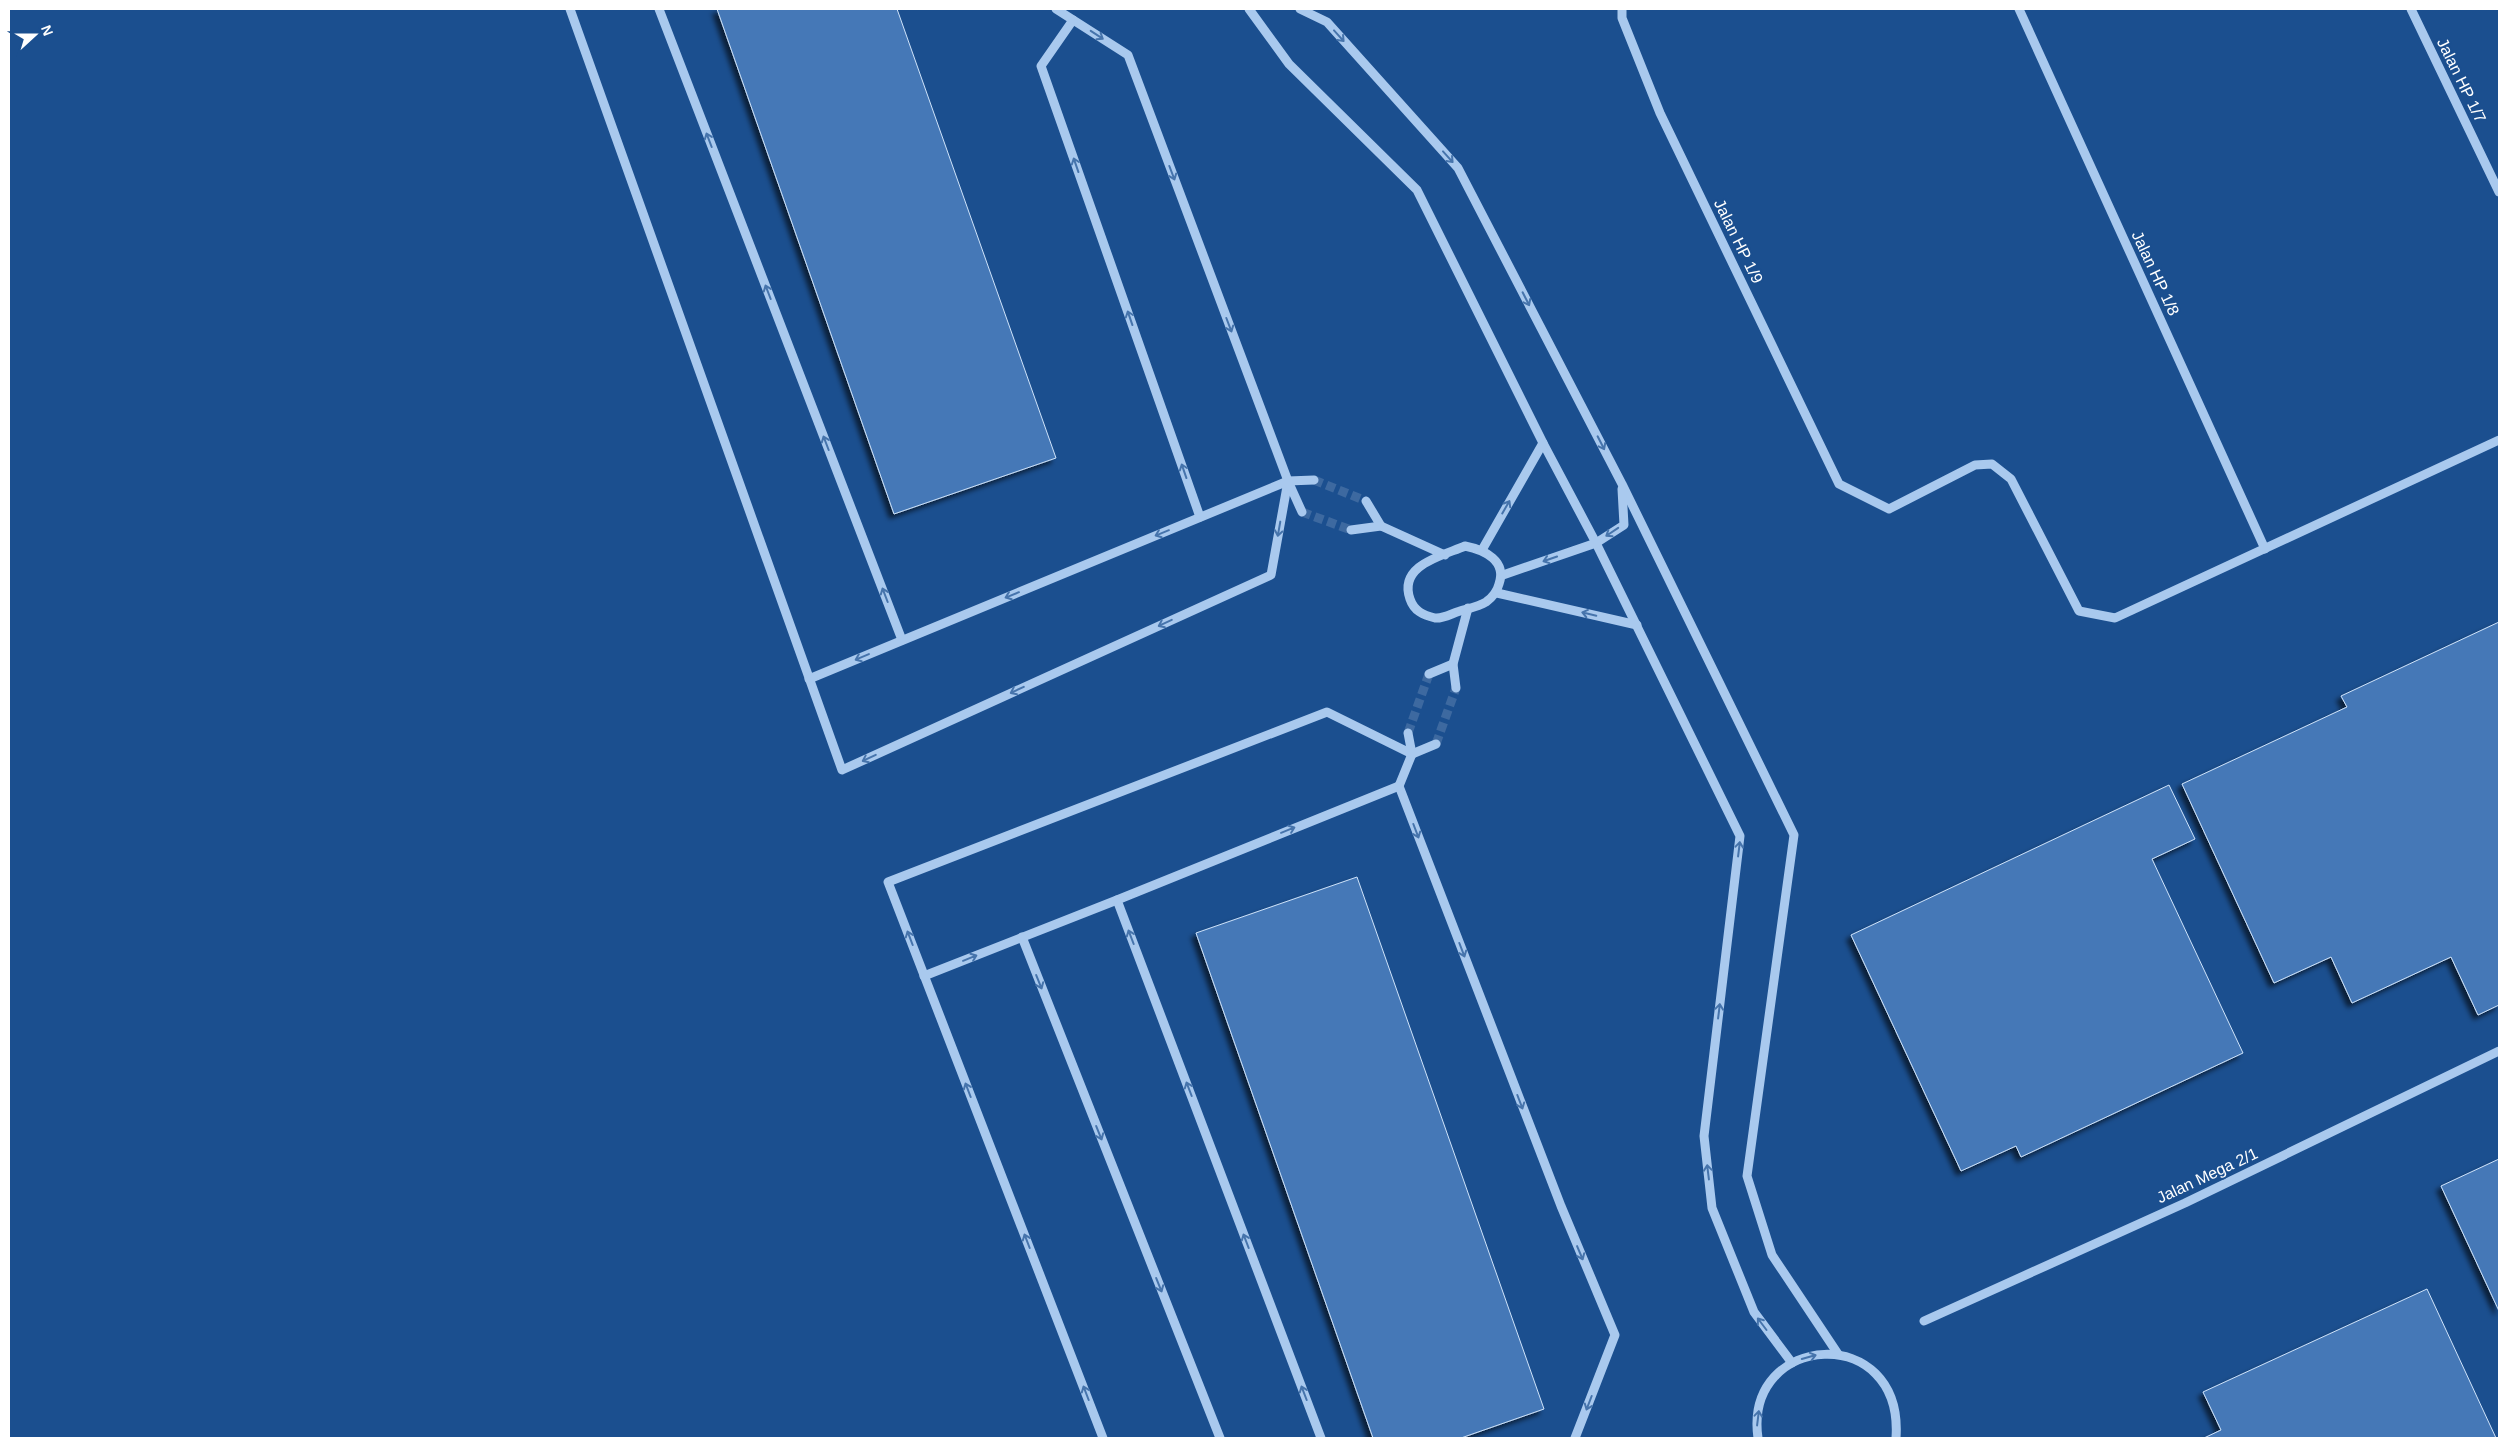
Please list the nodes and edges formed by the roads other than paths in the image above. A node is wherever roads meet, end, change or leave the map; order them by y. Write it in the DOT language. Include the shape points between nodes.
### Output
graph roads {
  1 [pos="570,9"];
  2 [pos="659,9"];
  3 [pos="1056,9"];
  4 [pos="1250,9"];
  5 [pos="1300,9"];
  6 [pos="1622,9"];
  7 [pos="2019,9"];
  8 [pos="2411,9"];
  9 [pos="1073,20"];
  10 [pos="2499,192"];
  11 [pos="2499,440"];
  12 [pos="1543,443"];
  13 [pos="1314,480"];
  14 [pos="1288,481"];
  15 [pos="1622,484"];
  16 [pos="1366,501"];
  17 [pos="1302,512"];
  18 [pos="1200,517"];
  19 [pos="1381,526"];
  20 [pos="1351,530"];
  21 [pos="1596,543"];
  22 [pos="2265,549"];
  23 [pos="1482,550"];
  24 [pos="1445,555"];
  25 [pos="1503,575"];
  26 [pos="1497,593"];
  27 [pos="1468,608"];
  28 [pos="1637,624"];
  29 [pos="902,640"];
  30 [pos="1453,664"];
  31 [pos="1429,674"];
  32 [pos="809,679"];
  33 [pos="1456,688"];
  34 [pos="1408,733"];
  35 [pos="1436,744"];
  36 [pos="1412,754"];
  37 [pos="1399,786"];
  38 [pos="1117,900"];
  39 [pos="1022,937"];
  40 [pos="924,976"];
  41 [pos="2499,1051"];
  42 [pos="1924,1321"];
  43 [pos="1838,1354"];
  44 [pos="1792,1362"];
  45 [pos="1104,1438"];
  46 [pos="1220,1438"];
  47 [pos="1321,1438"];
  48 [pos="1575,1438"];
  49 [pos="1758,1438"];
  50 [pos="1896,1438"];
  1 -- 32 [label="street"];
  29 -- 2 [label="street, one-way"];
  3 -- 9 [label="street"];
  4 -- 12 [label="street" via="1289,64 1417,190"];
  5 -- 15 [label="street, one-way" via="1327,22 1458,168"];
  6 -- 22 [label="street, Jalan HP 1/9" via="1622,18 1660,113 1839,484 1889,509 1975,465 1992,464 2011,479 2079,611 2115,618"];
  7 -- 22 [label="street, Jalan HP 1/8"];
  8 -- 10 [label="street, Jalan HP 1/7"];
  9 -- 14 [label="street, one-way" via="1128,55"];
  18 -- 9 [label="street, one-way" via="1041,66"];
  11 -- 22 [label="street"];
  12 -- 21 [label="street"];
  23 -- 12 [label="street, one-way"];
  13 -- 14 [label="street"];
  14 -- 17 [label="street"];
  14 -- 18 [label="street"];
  14 -- 32 [label="street, one-way" via="1270,575 842,770"];
  15 -- 21 [label="street, one-way" via="1624,525"];
  15 -- 43 [label="street" via="1794,834 1747,1176 1772,1255"];
  16 -- 19 [label="street"];
  18 -- 29 [label="street, one-way"];
  19 -- 20 [label="street"];
  19 -- 24 [label="street"];
  21 -- 25 [label="street, one-way"];
  21 -- 28 [label="street"];
  23 -- 24 [label="street" via="1465,546"];
  23 -- 25 [label="street" via="1497,561"];
  24 -- 27 [label="street" via="1421,564 1408,579 1407,590 1412,605 1422,614 1438,618"];
  25 -- 26 [label="street"];
  26 -- 27 [label="street"];
  28 -- 26 [label="street, one-way"];
  27 -- 30 [label="street"];
  44 -- 28 [label="street, one-way" via="1754,1312 1712,1208 1704,1136 1740,836"];
  29 -- 32 [label="street, one-way"];
  30 -- 31 [label="street"];
  30 -- 33 [label="street"];
  34 -- 36 [label="street"];
  35 -- 36 [label="street"];
  36 -- 37 [label="street"];
  40 -- 36 [label="street, one-way" via="888,882 1328,712"];
  38 -- 37 [label="street, one-way"];
  37 -- 48 [label="street, one-way" via="1561,1206 1615,1335"];
  38 -- 39 [label="street"];
  47 -- 38 [label="street, one-way"];
  40 -- 39 [label="street, one-way"];
  39 -- 46 [label="street, one-way"];
  45 -- 40 [label="street, one-way"];
  41 -- 42 [label="street, Jalan Mega 2/1" via="2185,1203"];
  44 -- 43 [label="street, one-way" via="1814,1355"];
  43 -- 50 [label="street" via="1860,1362 1879,1377 1892,1397 1897,1419"];
  49 -- 44 [label="street, one-way" via="1756,1422 1761,1398 1773,1378"];
}
